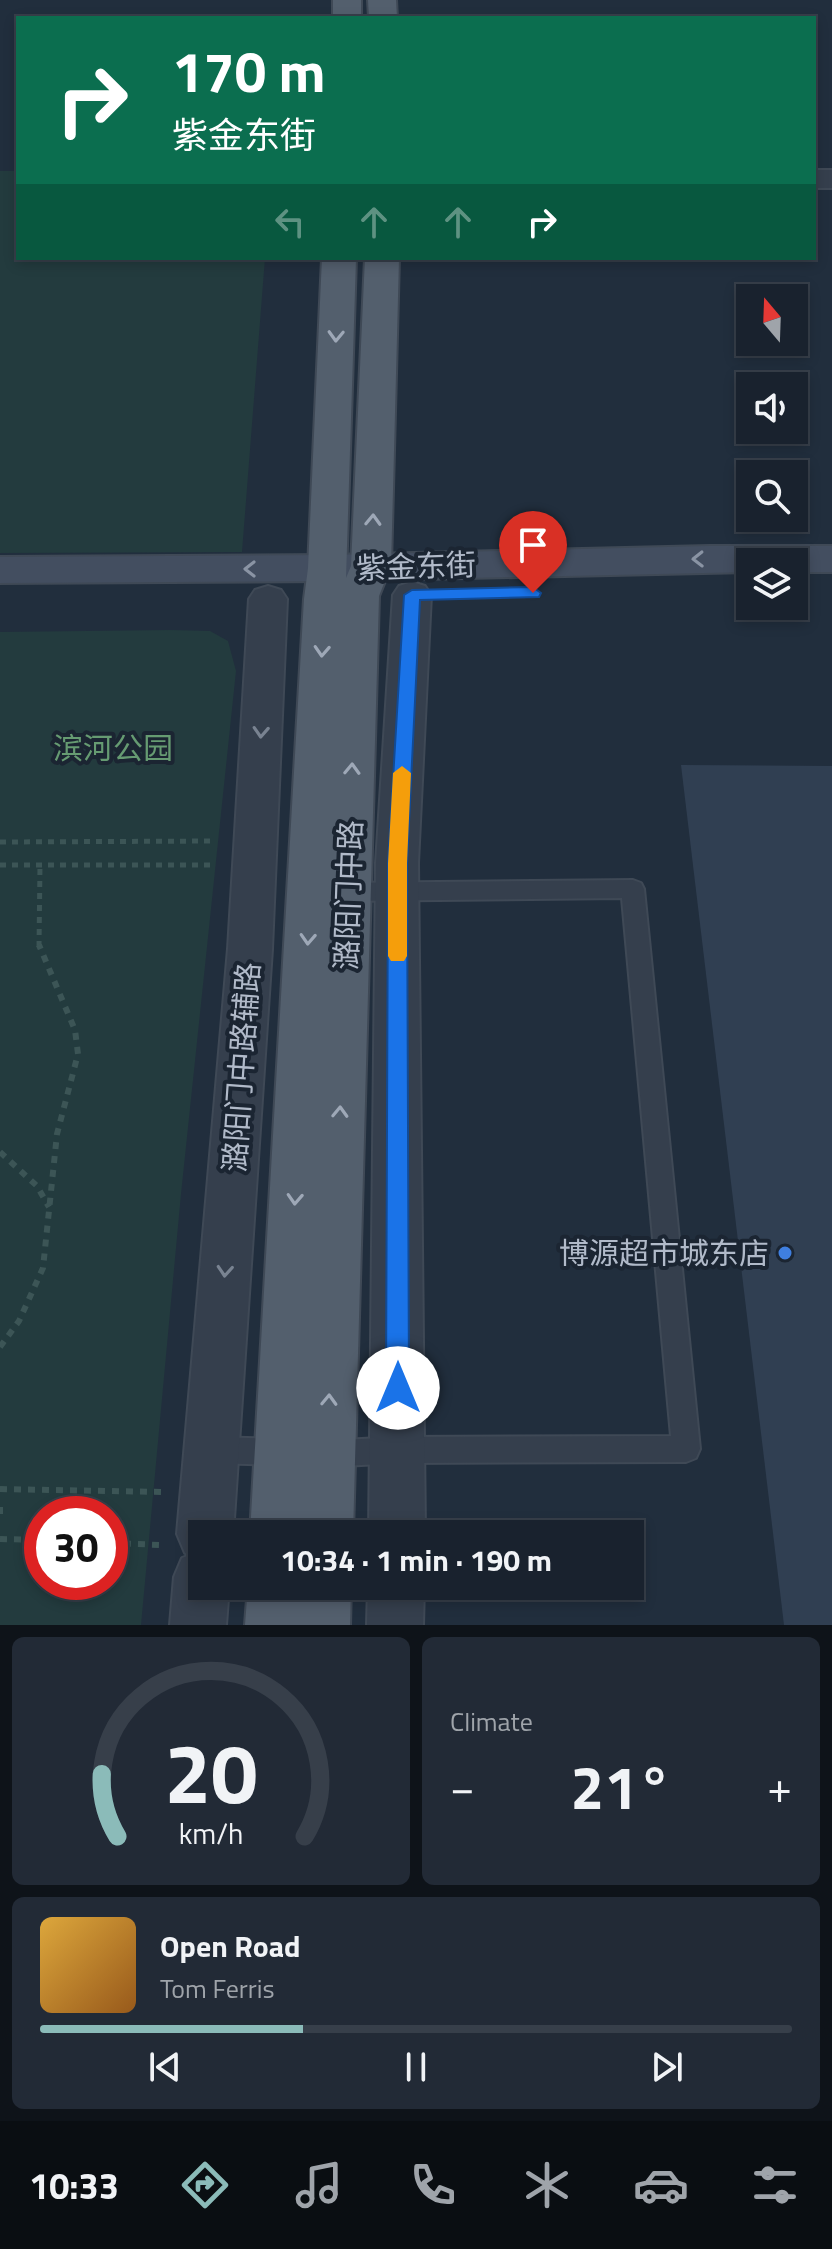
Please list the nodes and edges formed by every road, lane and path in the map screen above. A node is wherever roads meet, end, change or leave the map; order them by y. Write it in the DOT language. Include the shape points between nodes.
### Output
graph roads {
  1 [pos="339,260"];
  2 [pos="382,260"];
  3 [pos="832,559"];
  4 [pos="0,570"];
  5 [pos="346,582"];
  6 [pos="736,589"];
  7 [pos="808,589"];
  8 [pos="832,589"];
  9 [pos="412,595"];
  10 [pos="0,599"];
  11 [pos="268,599"];
  12 [pos="0,842"];
  13 [pos="254,853"];
  14 [pos="0,865"];
  15 [pos="40,865"];
  16 [pos="397,891"];
  17 [pos="329,892"];
  18 [pos="0,1152"];
  19 [pos="50,1209"];
  20 [pos="0,1347"];
  21 [pos="398,1450"];
  22 [pos="305,1453"];
  23 [pos="0,1489"];
  24 [pos="0,1507"];
  25 [pos="0,1516"];
  26 [pos="200,1520"];
  27 [pos="283,1520"];
  28 [pos="321,1520"];
  29 [pos="397,1520"];
  30 [pos="188,1523"];
  31 [pos="128,1538"];
  32 [pos="0,1539"];
  33 [pos="24,1540"];
  34 [pos="198,1600"];
  35 [pos="276,1600"];
  36 [pos="321,1600"];
  37 [pos="396,1600"];
  38 [pos="198,1625"];
  39 [pos="275,1625"];
  40 [pos="320,1625"];
  41 [pos="395,1625"];
  1 -- 5 [label="main road, 潞阳门中路, one-way"];
  5 -- 2 [label="main road, 潞阳门中路, one-way"];
  3 -- 5 [label="main road, 紫金东街, one-way"];
  5 -- 4 [label="main road, 紫金东街, one-way"];
  5 -- 9 [label="main road, 紫金东街"];
  5 -- 11 [label="main road, 紫金东街"];
  5 -- 17 [label="main road, 潞阳门中路"];
  6 -- 9 [label="main road, 紫金东街"];
  7 -- 8 [label="main road"];
  9 -- 16 [label="street"];
  10 -- 11 [label="main road, 紫金东街"];
  11 -- 13 [label="street, 潞阳门中路辅路, one-way"];
  12 -- 13 [label="path"];
  13 -- 15 [label="path"];
  13 -- 26 [label="street, 潞阳门中路辅路, one-way"];
  14 -- 15 [label="path"];
  15 -- 19 [label="path" via="39,946 75,1030 78,1054 57,1134"];
  16 -- 17 [label="lane"];
  16 -- 21 [label="street"];
  16 -- 21 [label="lane" via="633,889 686,1449"];
  17 -- 22 [label="main road, 潞阳门中路"];
  18 -- 19 [label="path" via="37,1186"];
  19 -- 20 [label="path" via="43,1268 19,1321"];
  21 -- 22 [label="lane"];
  21 -- 29 [label="street"];
  22 -- 26 [label="lane"];
  22 -- 27 [label="main road, 潞阳门中路"];
  22 -- 28 [label="main road, 潞阳门中路"];
  23 -- 26 [label="path"];
  24 -- 25 [label="path"];
  30 -- 31 [label="path"];
  32 -- 33 [label="path"];
  34 -- 38 [label="street, 潞阳门中路辅路"];
  35 -- 39 [label="main road"];
  36 -- 40 [label="main road"];
  37 -- 41 [label="street"];
}
